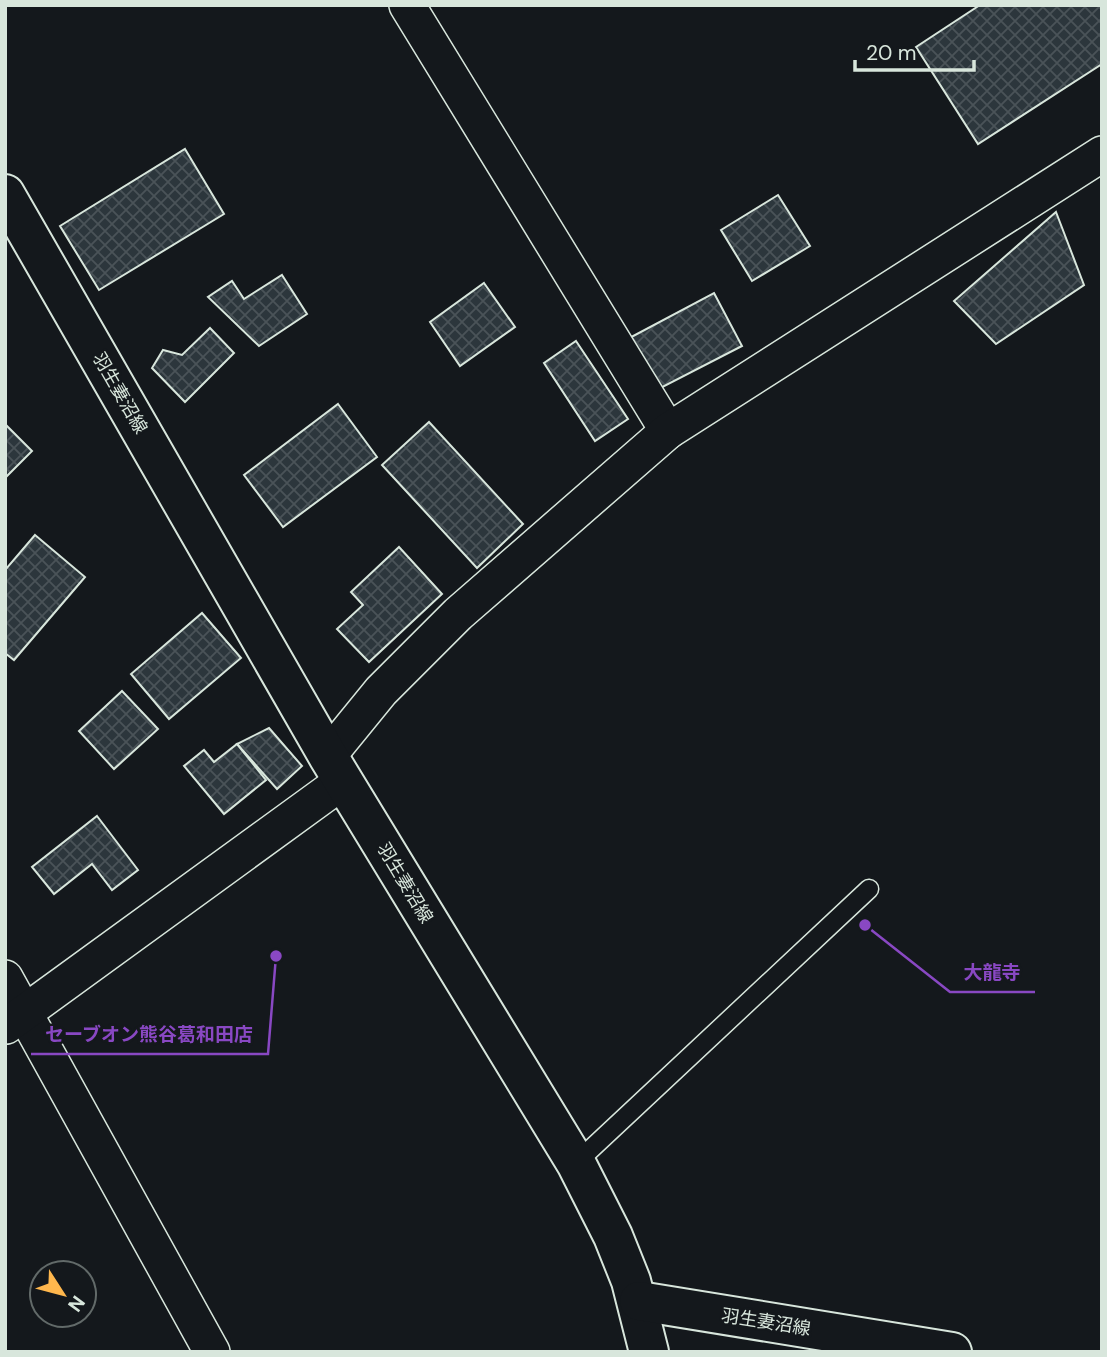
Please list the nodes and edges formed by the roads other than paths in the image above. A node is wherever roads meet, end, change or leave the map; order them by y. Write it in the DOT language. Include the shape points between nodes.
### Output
graph roads {
  1 [pos="407,5"];
  2 [pos="1102,154"];
  3 [pos="5,194"];
  4 [pos="668,431"];
  5 [pos="335,769"];
  6 [pos="869,889"];
  7 [pos="5,978"];
  8 [pos="16,1020"];
  9 [pos="576,1163"];
  10 [pos="639,1301"];
  11 [pos="212,1352"];
  12 [pos="649,1352"];
  13 [pos="951,1352"];
  1 -- 4 [label="street"];
  2 -- 4 [label="street"];
  3 -- 5 [label="main road, 羽生妻沼線"];
  4 -- 5 [label="street" via="458,614 381,691"];
  5 -- 8 [label="street"];
  5 -- 9 [label="main road, 羽生妻沼線"];
  6 -- 9 [label="lane"];
  7 -- 8 [label="street"];
  8 -- 11 [label="street"];
  9 -- 10 [label="main road, 羽生妻沼線"];
  10 -- 12 [label="main road"];
  10 -- 13 [label="main road, 羽生妻沼線"];
}
